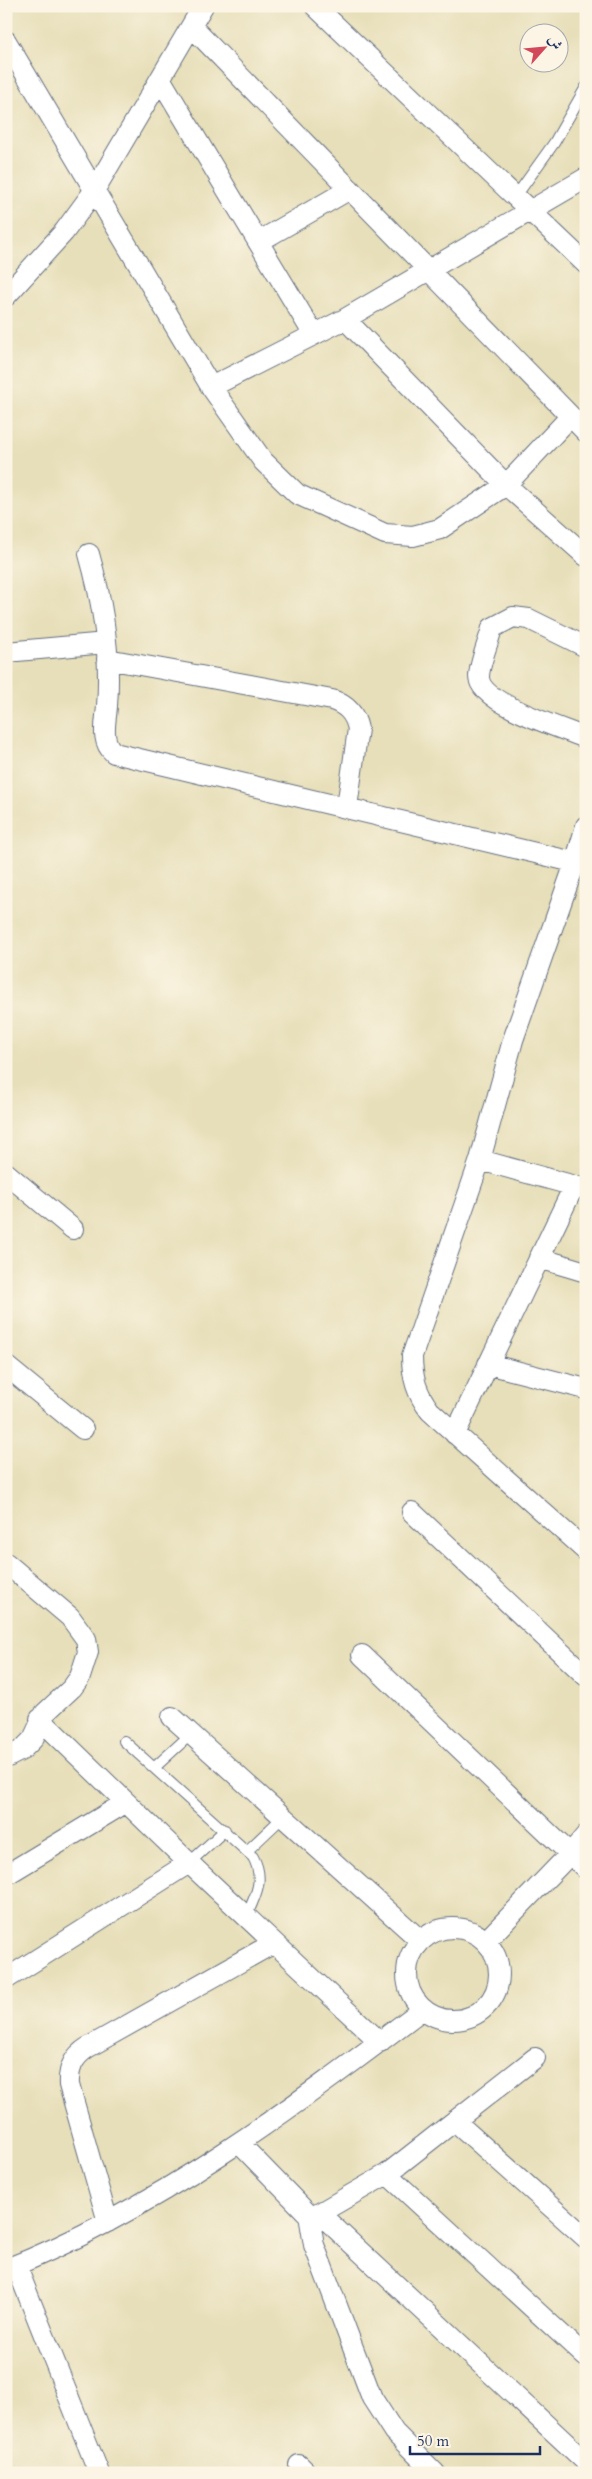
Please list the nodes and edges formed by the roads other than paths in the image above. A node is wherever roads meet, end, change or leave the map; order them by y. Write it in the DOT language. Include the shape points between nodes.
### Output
graph roads {
  1 [pos="203,6"];
  2 [pos="315,6"];
  3 [pos="192,27"];
  4 [pos="6,41"];
  5 [pos="160,80"];
  6 [pos="586,87"];
  7 [pos="586,178"];
  8 [pos="350,189"];
  9 [pos="94,191"];
  10 [pos="516,196"];
  11 [pos="530,210"];
  12 [pos="258,242"];
  13 [pos="586,264"];
  14 [pos="430,271"];
  15 [pos="6,296"];
  16 [pos="345,319"];
  17 [pos="314,335"];
  18 [pos="211,387"];
  19 [pos="570,417"];
  20 [pos="586,432"];
  21 [pos="506,485"];
  22 [pos="89,554"];
  23 [pos="586,556"];
  24 [pos="586,647"];
  25 [pos="107,651"];
  26 [pos="6,652"];
  27 [pos="586,738"];
  28 [pos="347,807"];
  29 [pos="586,826"];
  30 [pos="581,864"];
  31 [pos="480,1160"];
  32 [pos="6,1172"];
  33 [pos="580,1187"];
  34 [pos="73,1229"];
  35 [pos="539,1258"];
  36 [pos="586,1272"];
  37 [pos="488,1364"];
  38 [pos="6,1366"];
  39 [pos="586,1389"];
  40 [pos="83,1429"];
  41 [pos="455,1434"];
  42 [pos="412,1512"];
  43 [pos="586,1551"];
  44 [pos="10,1574"];
  45 [pos="362,1655"];
  46 [pos="586,1676"];
  47 [pos="172,1717"];
  48 [pos="40,1719"];
  49 [pos="191,1734"];
  50 [pos="124,1741"];
  51 [pos="6,1758"];
  52 [pos="154,1767"];
  53 [pos="125,1803"];
  54 [pos="284,1816"];
  55 [pos="225,1830"];
  56 [pos="586,1835"];
  57 [pos="248,1851"];
  58 [pos="570,1854"];
  59 [pos="188,1863"];
  60 [pos="586,1869"];
  61 [pos="6,1875"];
  62 [pos="246,1916"];
  63 [pos="420,1940"];
  64 [pos="486,1941"];
  65 [pos="274,1943"];
  66 [pos="6,1979"];
  67 [pos="423,2009"];
  68 [pos="380,2042"];
  69 [pos="535,2058"];
  70 [pos="456,2122"];
  71 [pos="239,2142"];
  72 [pos="387,2174"];
  73 [pos="316,2216"];
  74 [pos="108,2222"];
  75 [pos="586,2238"];
  76 [pos="11,2267"];
  77 [pos="586,2357"];
  78 [pos="586,2462"];
  79 [pos="99,2473"];
  80 [pos="435,2473"];
  1 -- 3 [label="street"];
  2 -- 10 [label="street"];
  3 -- 5 [label="street"];
  3 -- 8 [label="street"];
  4 -- 9 [label="street"];
  5 -- 9 [label="street"];
  5 -- 12 [label="street"];
  6 -- 10 [label="lane" via="554,143"];
  7 -- 11 [label="street"];
  8 -- 12 [label="street"];
  8 -- 14 [label="street"];
  9 -- 15 [label="street" via="64,232"];
  9 -- 18 [label="street"];
  10 -- 11 [label="street"];
  11 -- 13 [label="street"];
  11 -- 14 [label="street"];
  12 -- 17 [label="street"];
  14 -- 16 [label="street"];
  14 -- 19 [label="street"];
  16 -- 17 [label="street"];
  16 -- 21 [label="street"];
  17 -- 18 [label="street"];
  18 -- 21 [label="street" via="263,461 297,494 385,534 413,536 440,529"];
  19 -- 20 [label="street"];
  19 -- 21 [label="street"];
  21 -- 23 [label="street"];
  22 -- 25 [label="street" via="97,583"];
  24 -- 27 [label="street" via="529,619 512,617 492,628 479,676 481,686 492,697"];
  25 -- 26 [label="street"];
  25 -- 28 [label="street" via="105,739 114,753"];
  25 -- 28 [label="street" via="332,700 345,706 358,729"];
  28 -- 30 [label="street"];
  29 -- 30 [label="street"];
  30 -- 31 [label="street" via="513,1040"];
  31 -- 33 [label="street"];
  31 -- 41 [label="street" via="412,1356 414,1379 423,1401"];
  32 -- 34 [label="street"];
  33 -- 35 [label="street"];
  35 -- 36 [label="street"];
  35 -- 37 [label="street"];
  37 -- 39 [label="street"];
  37 -- 41 [label="street"];
  38 -- 40 [label="street"];
  41 -- 43 [label="street"];
  42 -- 46 [label="street"];
  44 -- 48 [label="street" via="70,1617 86,1639 88,1652 80,1677"];
  45 -- 58 [label="street"];
  47 -- 49 [label="street"];
  48 -- 51 [label="street" via="37,1732 28,1745"];
  48 -- 53 [label="street"];
  49 -- 52 [label="lane"];
  49 -- 54 [label="street"];
  50 -- 52 [label="lane"];
  52 -- 55 [label="lane"];
  53 -- 59 [label="street"];
  53 -- 61 [label="street"];
  54 -- 57 [label="lane"];
  54 -- 63 [label="street"];
  55 -- 57 [label="lane"];
  55 -- 59 [label="lane"];
  56 -- 58 [label="street"];
  57 -- 62 [label="lane" via="257,1865 260,1883"];
  58 -- 60 [label="street"];
  58 -- 64 [label="street"];
  59 -- 62 [label="street"];
  59 -- 66 [label="street"];
  62 -- 65 [label="street"];
  63 -- 64 [label="street" via="432,1932 459,1927"];
  63 -- 67 [label="street" via="411,1953 407,1968 413,1998"];
  64 -- 67 [label="street" via="499,1967 499,1983 493,1998 482,2010 468,2018 452,2020 437,2017"];
  65 -- 68 [label="street"];
  65 -- 74 [label="street" via="87,2048 72,2063 69,2084"];
  67 -- 68 [label="street"];
  68 -- 71 [label="street"];
  69 -- 70 [label="street"];
  70 -- 72 [label="street"];
  70 -- 75 [label="street"];
  71 -- 73 [label="street" via="307,2211"];
  71 -- 74 [label="street"];
  72 -- 73 [label="street"];
  72 -- 77 [label="street"];
  73 -- 78 [label="street"];
  73 -- 80 [label="street" via="314,2246 372,2398 394,2432"];
  74 -- 76 [label="street"];
  76 -- 79 [label="street"];
}
